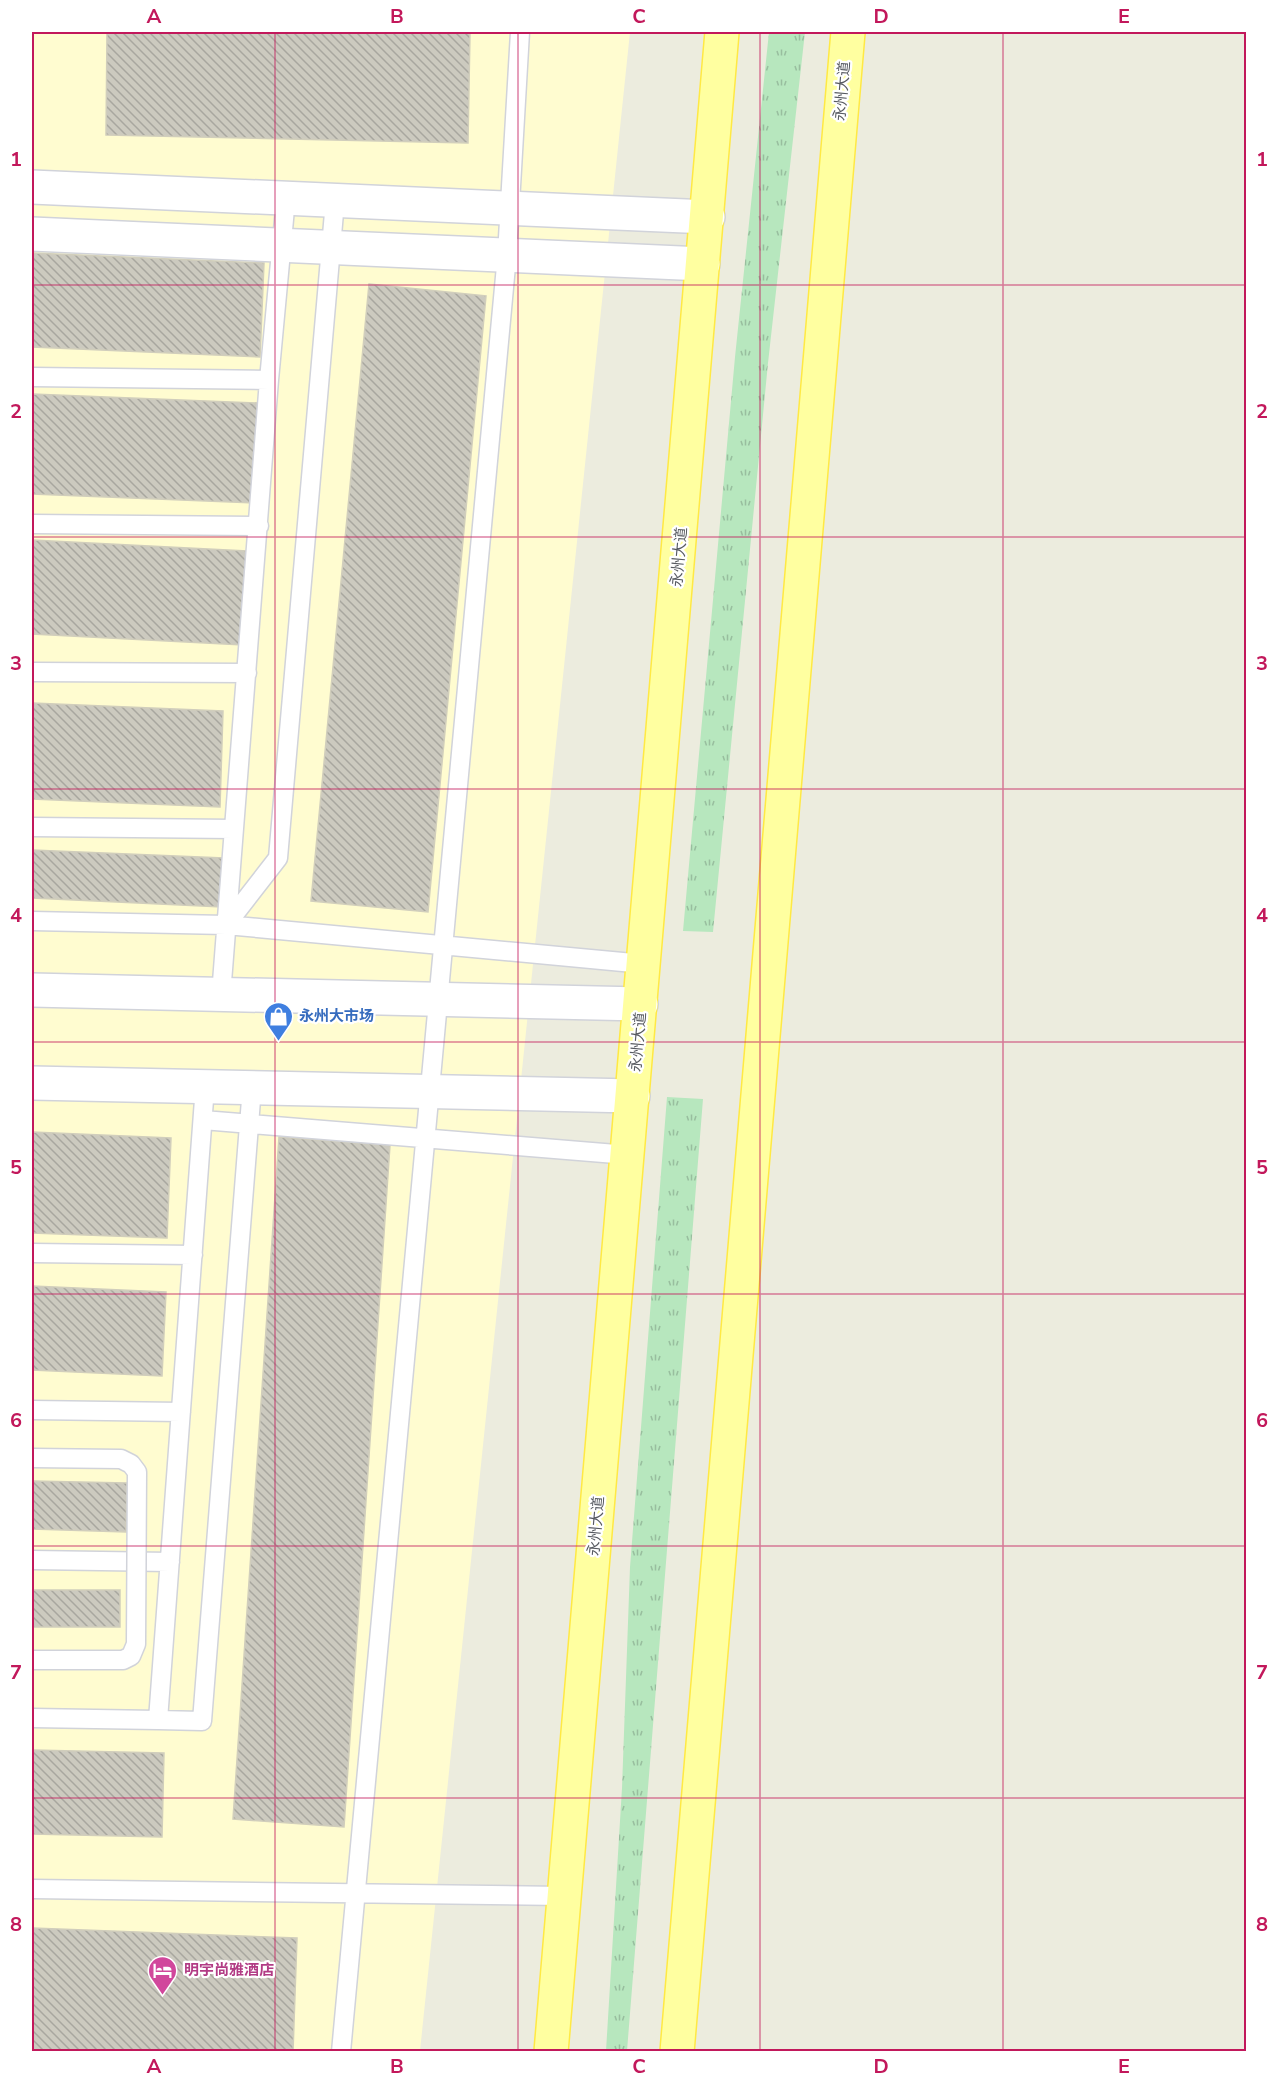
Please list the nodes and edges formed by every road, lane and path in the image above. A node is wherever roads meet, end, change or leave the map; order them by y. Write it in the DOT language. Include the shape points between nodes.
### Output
graph roads {
  1 [pos="520,32"];
  2 [pos="722,32"];
  3 [pos="848,32"];
  4 [pos="32,187"];
  5 [pos="286,198"];
  6 [pos="335,201"];
  7 [pos="510,208"];
  8 [pos="708,217"];
  9 [pos="32,234"];
  10 [pos="282,245"];
  11 [pos="331,248"];
  12 [pos="507,255"];
  13 [pos="704,264"];
  14 [pos="32,377"];
  15 [pos="269,380"];
  16 [pos="32,524"];
  17 [pos="259,526"];
  18 [pos="32,672"];
  19 [pos="247,673"];
  20 [pos="32,827"];
  21 [pos="234,829"];
  22 [pos="32,921"];
  23 [pos="226,925"];
  24 [pos="443,944"];
  25 [pos="644,964"];
  26 [pos="32,990"];
  27 [pos="221,994"];
  28 [pos="438,999"];
  29 [pos="641,1004"];
  30 [pos="32,1083"];
  31 [pos="206,1086"];
  32 [pos="252,1087"];
  33 [pos="430,1092"];
  34 [pos="633,1096"];
  35 [pos="203,1120"];
  36 [pos="249,1124"];
  37 [pos="426,1138"];
  38 [pos="628,1155"];
  39 [pos="32,1253"];
  40 [pos="193,1255"];
  41 [pos="32,1410"];
  42 [pos="181,1412"];
  43 [pos="32,1458"];
  44 [pos="32,1560"];
  45 [pos="170,1562"];
  46 [pos="32,1660"];
  47 [pos="32,1718"];
  48 [pos="158,1720"];
  49 [pos="32,1889"];
  50 [pos="355,1893"];
  51 [pos="564,1896"];
  52 [pos="341,2052"];
  53 [pos="551,2052"];
  54 [pos="677,2052"];
  1 -- 7 [label="lane"];
  2 -- 8 [label="main road, 永州大道"];
  3 -- 54 [label="main road, 永州大道"];
  4 -- 5 [label="street"];
  5 -- 6 [label="street"];
  5 -- 10 [label="lane"];
  6 -- 7 [label="street"];
  6 -- 11 [label="lane"];
  7 -- 8 [label="street"];
  7 -- 12 [label="lane"];
  8 -- 13 [label="main road, 永州大道"];
  9 -- 10 [label="street"];
  10 -- 11 [label="street"];
  10 -- 15 [label="lane"];
  11 -- 12 [label="street"];
  11 -- 23 [label="lane" via="278,858"];
  12 -- 13 [label="street"];
  12 -- 24 [label="lane"];
  13 -- 25 [label="main road, 永州大道"];
  14 -- 15 [label="lane"];
  15 -- 17 [label="lane"];
  16 -- 17 [label="lane"];
  17 -- 19 [label="lane"];
  18 -- 19 [label="lane"];
  19 -- 21 [label="lane"];
  20 -- 21 [label="lane"];
  21 -- 23 [label="lane"];
  22 -- 23 [label="lane"];
  23 -- 24 [label="lane"];
  23 -- 27 [label="lane"];
  24 -- 25 [label="lane"];
  24 -- 28 [label="lane"];
  25 -- 29 [label="main road, 永州大道"];
  26 -- 27 [label="street"];
  27 -- 28 [label="street"];
  28 -- 29 [label="street"];
  28 -- 33 [label="lane"];
  29 -- 34 [label="main road, 永州大道"];
  30 -- 31 [label="street"];
  31 -- 32 [label="street"];
  31 -- 35 [label="lane"];
  32 -- 33 [label="street"];
  32 -- 36 [label="lane"];
  33 -- 34 [label="street"];
  33 -- 37 [label="lane"];
  34 -- 38 [label="main road, 永州大道"];
  35 -- 36 [label="lane"];
  35 -- 40 [label="lane"];
  36 -- 37 [label="lane"];
  36 -- 48 [label="lane" via="202,1721"];
  37 -- 38 [label="lane"];
  37 -- 50 [label="lane"];
  38 -- 51 [label="main road, 永州大道"];
  39 -- 40 [label="lane"];
  40 -- 42 [label="lane"];
  41 -- 42 [label="lane"];
  42 -- 45 [label="lane"];
  43 -- 46 [label="lane, bridge" via="121,1459 137,1472 137,1495 136,1644 131,1656 123,1660"];
  44 -- 45 [label="lane"];
  45 -- 48 [label="lane"];
  47 -- 48 [label="lane"];
  49 -- 50 [label="lane"];
  50 -- 51 [label="lane"];
  50 -- 52 [label="lane"];
  51 -- 53 [label="main road, 永州大道"];
}
